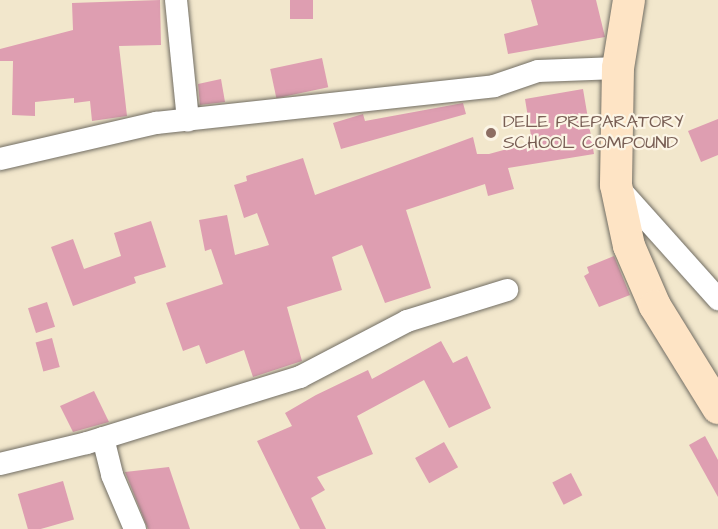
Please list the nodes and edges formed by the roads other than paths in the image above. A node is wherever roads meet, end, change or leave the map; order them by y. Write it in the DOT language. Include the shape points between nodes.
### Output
graph roads {
  1 [pos="176,0"];
  2 [pos="629,0"];
  3 [pos="618,68"];
  4 [pos="188,120"];
  5 [pos="0,159"];
  6 [pos="616,185"];
  7 [pos="507,290"];
  8 [pos="718,299"];
  9 [pos="718,408"];
  10 [pos="103,438"];
  11 [pos="0,464"];
  12 [pos="135,529"];
  1 -- 4 [label="street"];
  2 -- 3 [label="street"];
  3 -- 4 [label="street" via="538,71 494,86"];
  3 -- 6 [label="street"];
  4 -- 5 [label="street" via="156,123"];
  6 -- 8 [label="street"];
  6 -- 9 [label="street" via="629,246 655,306"];
  7 -- 10 [label="street" via="407,321 300,377"];
  10 -- 11 [label="street"];
  10 -- 12 [label="street" via="112,475"];
}
